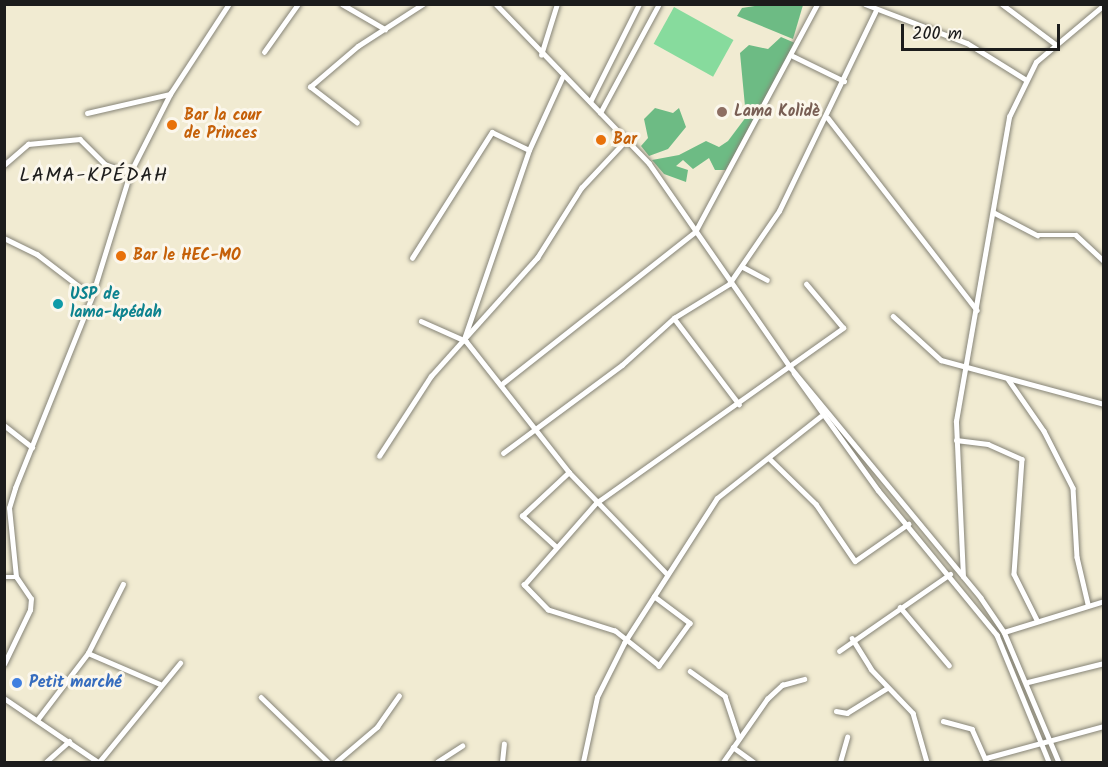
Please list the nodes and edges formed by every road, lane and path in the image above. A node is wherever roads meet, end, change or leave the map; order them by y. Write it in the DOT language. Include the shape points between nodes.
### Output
graph roads {
  1 [pos="229,4"];
  2 [pos="298,4"];
  3 [pos="342,4"];
  4 [pos="423,4"];
  5 [pos="496,4"];
  6 [pos="557,4"];
  7 [pos="639,4"];
  8 [pos="659,4"];
  9 [pos="817,4"];
  10 [pos="866,4"];
  11 [pos="1002,4"];
  12 [pos="1104,5"];
  13 [pos="875,12"];
  14 [pos="386,29"];
  15 [pos="1054,43"];
  16 [pos="264,52"];
  17 [pos="541,55"];
  18 [pos="793,56"];
  19 [pos="562,78"];
  20 [pos="1025,79"];
  21 [pos="844,81"];
  22 [pos="170,94"];
  23 [pos="590,102"];
  24 [pos="600,112"];
  25 [pos="87,113"];
  26 [pos="828,118"];
  27 [pos="357,123"];
  28 [pos="627,139"];
  29 [pos="529,150"];
  30 [pos="4,165"];
  31 [pos="130,173"];
  32 [pos="993,212"];
  33 [pos="695,232"];
  34 [pos="4,238"];
  35 [pos="412,258"];
  36 [pos="1104,261"];
  37 [pos="742,267"];
  38 [pos="767,280"];
  39 [pos="729,284"];
  40 [pos="806,284"];
  41 [pos="92,296"];
  42 [pos="977,310"];
  43 [pos="893,316"];
  44 [pos="674,318"];
  45 [pos="421,321"];
  46 [pos="465,340"];
  47 [pos="965,367"];
  48 [pos="791,368"];
  49 [pos="1008,379"];
  50 [pos="502,383"];
  51 [pos="739,404"];
  52 [pos="1104,404"];
  53 [pos="821,416"];
  54 [pos="4,425"];
  55 [pos="535,428"];
  56 [pos="956,440"];
  57 [pos="32,447"];
  58 [pos="504,453"];
  59 [pos="379,456"];
  60 [pos="769,458"];
  61 [pos="569,472"];
  62 [pos="596,502"];
  63 [pos="908,524"];
  64 [pos="556,547"];
  65 [pos="667,574"];
  66 [pos="950,574"];
  67 [pos="4,577"];
  68 [pos="963,577"];
  69 [pos="16,578"];
  70 [pos="123,584"];
  71 [pos="654,596"];
  72 [pos="1104,601"];
  73 [pos="1088,604"];
  74 [pos="900,607"];
  75 [pos="1037,620"];
  76 [pos="1004,632"];
  77 [pos="852,638"];
  78 [pos="624,643"];
  79 [pos="839,651"];
  80 [pos="88,653"];
  81 [pos="180,663"];
  82 [pos="1104,663"];
  83 [pos="4,664"];
  84 [pos="949,664"];
  85 [pos="690,671"];
  86 [pos="804,679"];
  87 [pos="1028,682"];
  88 [pos="160,684"];
  89 [pos="887,688"];
  90 [pos="399,696"];
  91 [pos="261,697"];
  92 [pos="4,698"];
  93 [pos="836,711"];
  94 [pos="37,720"];
  95 [pos="943,721"];
  96 [pos="1104,726"];
  97 [pos="848,736"];
  98 [pos="739,738"];
  99 [pos="69,741"];
  100 [pos="1053,741"];
  101 [pos="1043,742"];
  102 [pos="504,744"];
  103 [pos="462,746"];
  104 [pos="733,747"];
  105 [pos="987,760"];
  106 [pos="46,762"];
  107 [pos="98,762"];
  108 [pos="328,762"];
  109 [pos="336,762"];
  110 [pos="437,762"];
  111 [pos="502,762"];
  112 [pos="583,762"];
  113 [pos="723,762"];
  114 [pos="754,762"];
  115 [pos="840,762"];
  116 [pos="927,762"];
  117 [pos="1049,762"];
  118 [pos="1059,762"];
  1 -- 22 [label="street"];
  2 -- 16 [label="street"];
  3 -- 14 [label="street"];
  4 -- 14 [label="street"];
  5 -- 17 [label="street"];
  6 -- 17 [label="street"];
  7 -- 23 [label="street"];
  8 -- 24 [label="street"];
  9 -- 18 [label="street"];
  10 -- 13 [label="street"];
  11 -- 15 [label="street"];
  12 -- 15 [label="street"];
  13 -- 20 [label="street" via="968,43"];
  13 -- 21 [label="street"];
  14 -- 27 [label="street" via="310,87"];
  15 -- 20 [label="street"];
  17 -- 19 [label="street"];
  18 -- 21 [label="street"];
  18 -- 33 [label="street"];
  19 -- 23 [label="street"];
  19 -- 29 [label="street"];
  20 -- 32 [label="street" via="1004,136"];
  21 -- 26 [label="street"];
  22 -- 25 [label="street"];
  22 -- 31 [label="street"];
  23 -- 24 [label="street"];
  24 -- 28 [label="street"];
  26 -- 37 [label="street"];
  26 -- 42 [label="street"];
  28 -- 33 [label="street"];
  28 -- 46 [label="street" via="581,188 537,258"];
  29 -- 35 [label="street" via="492,132"];
  29 -- 46 [label="street"];
  30 -- 31 [label="street" via="28,144 80,139 105,164"];
  31 -- 41 [label="street"];
  32 -- 36 [label="street" via="1036,235 1076,235"];
  32 -- 42 [label="street"];
  33 -- 39 [label="street"];
  33 -- 50 [label="street"];
  34 -- 41 [label="street" via="37,254"];
  37 -- 38 [label="street"];
  37 -- 39 [label="street"];
  39 -- 44 [label="street"];
  39 -- 48 [label="street"];
  40 -- 48 [label="street" via="843,328"];
  41 -- 57 [label="street"];
  42 -- 47 [label="street"];
  43 -- 47 [label="street" via="941,360"];
  44 -- 51 [label="street"];
  44 -- 55 [label="street" via="622,364"];
  45 -- 46 [label="street"];
  46 -- 50 [label="street"];
  46 -- 59 [label="street" via="431,376"];
  47 -- 49 [label="street"];
  47 -- 56 [label="street"];
  48 -- 51 [label="street"];
  48 -- 53 [label="street"];
  48 -- 68 [label="street"];
  49 -- 52 [label="street"];
  49 -- 73 [label="street" via="1073,488 1077,557"];
  50 -- 55 [label="street"];
  51 -- 62 [label="street"];
  53 -- 60 [label="street"];
  53 -- 63 [label="street"];
  54 -- 57 [label="street"];
  55 -- 58 [label="street"];
  55 -- 61 [label="street"];
  56 -- 68 [label="street"];
  56 -- 75 [label="street" via="988,444 1022,459 1014,574"];
  57 -- 69 [label="street" via="9,508"];
  60 -- 63 [label="street" via="816,504 855,561"];
  60 -- 65 [label="street" via="717,498"];
  61 -- 62 [label="street"];
  61 -- 64 [label="street" via="522,516"];
  62 -- 64 [label="street"];
  62 -- 65 [label="street"];
  63 -- 66 [label="street"];
  64 -- 78 [label="street" via="524,585 531,599 548,610 615,631"];
  65 -- 71 [label="street"];
  66 -- 74 [label="street"];
  66 -- 101 [label="street" via="997,635"];
  67 -- 69 [label="street"];
  68 -- 76 [label="street"];
  69 -- 83 [label="street" via="31,598 30,610"];
  70 -- 80 [label="street"];
  71 -- 78 [label="street"];
  71 -- 78 [label="street" via="690,623 659,666"];
  72 -- 73 [label="street"];
  73 -- 75 [label="street"];
  74 -- 77 [label="street"];
  74 -- 84 [label="street"];
  75 -- 76 [label="street"];
  76 -- 87 [label="street"];
  77 -- 79 [label="street"];
  77 -- 89 [label="street"];
  78 -- 112 [label="street" via="597,697"];
  80 -- 88 [label="street"];
  80 -- 94 [label="street"];
  81 -- 88 [label="street"];
  82 -- 87 [label="street"];
  85 -- 98 [label="street" via="725,696"];
  86 -- 98 [label="street" via="775,692"];
  87 -- 100 [label="street"];
  88 -- 107 [label="street"];
  89 -- 93 [label="street" via="847,713"];
  89 -- 116 [label="street" via="913,713"];
  90 -- 109 [label="street" via="377,727"];
  91 -- 108 [label="street"];
  92 -- 94 [label="street"];
  94 -- 99 [label="street"];
  95 -- 105 [label="street" via="972,729"];
  96 -- 100 [label="street"];
  97 -- 115 [label="street"];
  98 -- 104 [label="street"];
  99 -- 106 [label="street"];
  99 -- 107 [label="street"];
  100 -- 101 [label="street"];
  100 -- 118 [label="street"];
  101 -- 105 [label="street"];
  101 -- 117 [label="street"];
  102 -- 111 [label="street"];
  103 -- 110 [label="street"];
  104 -- 113 [label="street"];
  104 -- 114 [label="street"];
}
